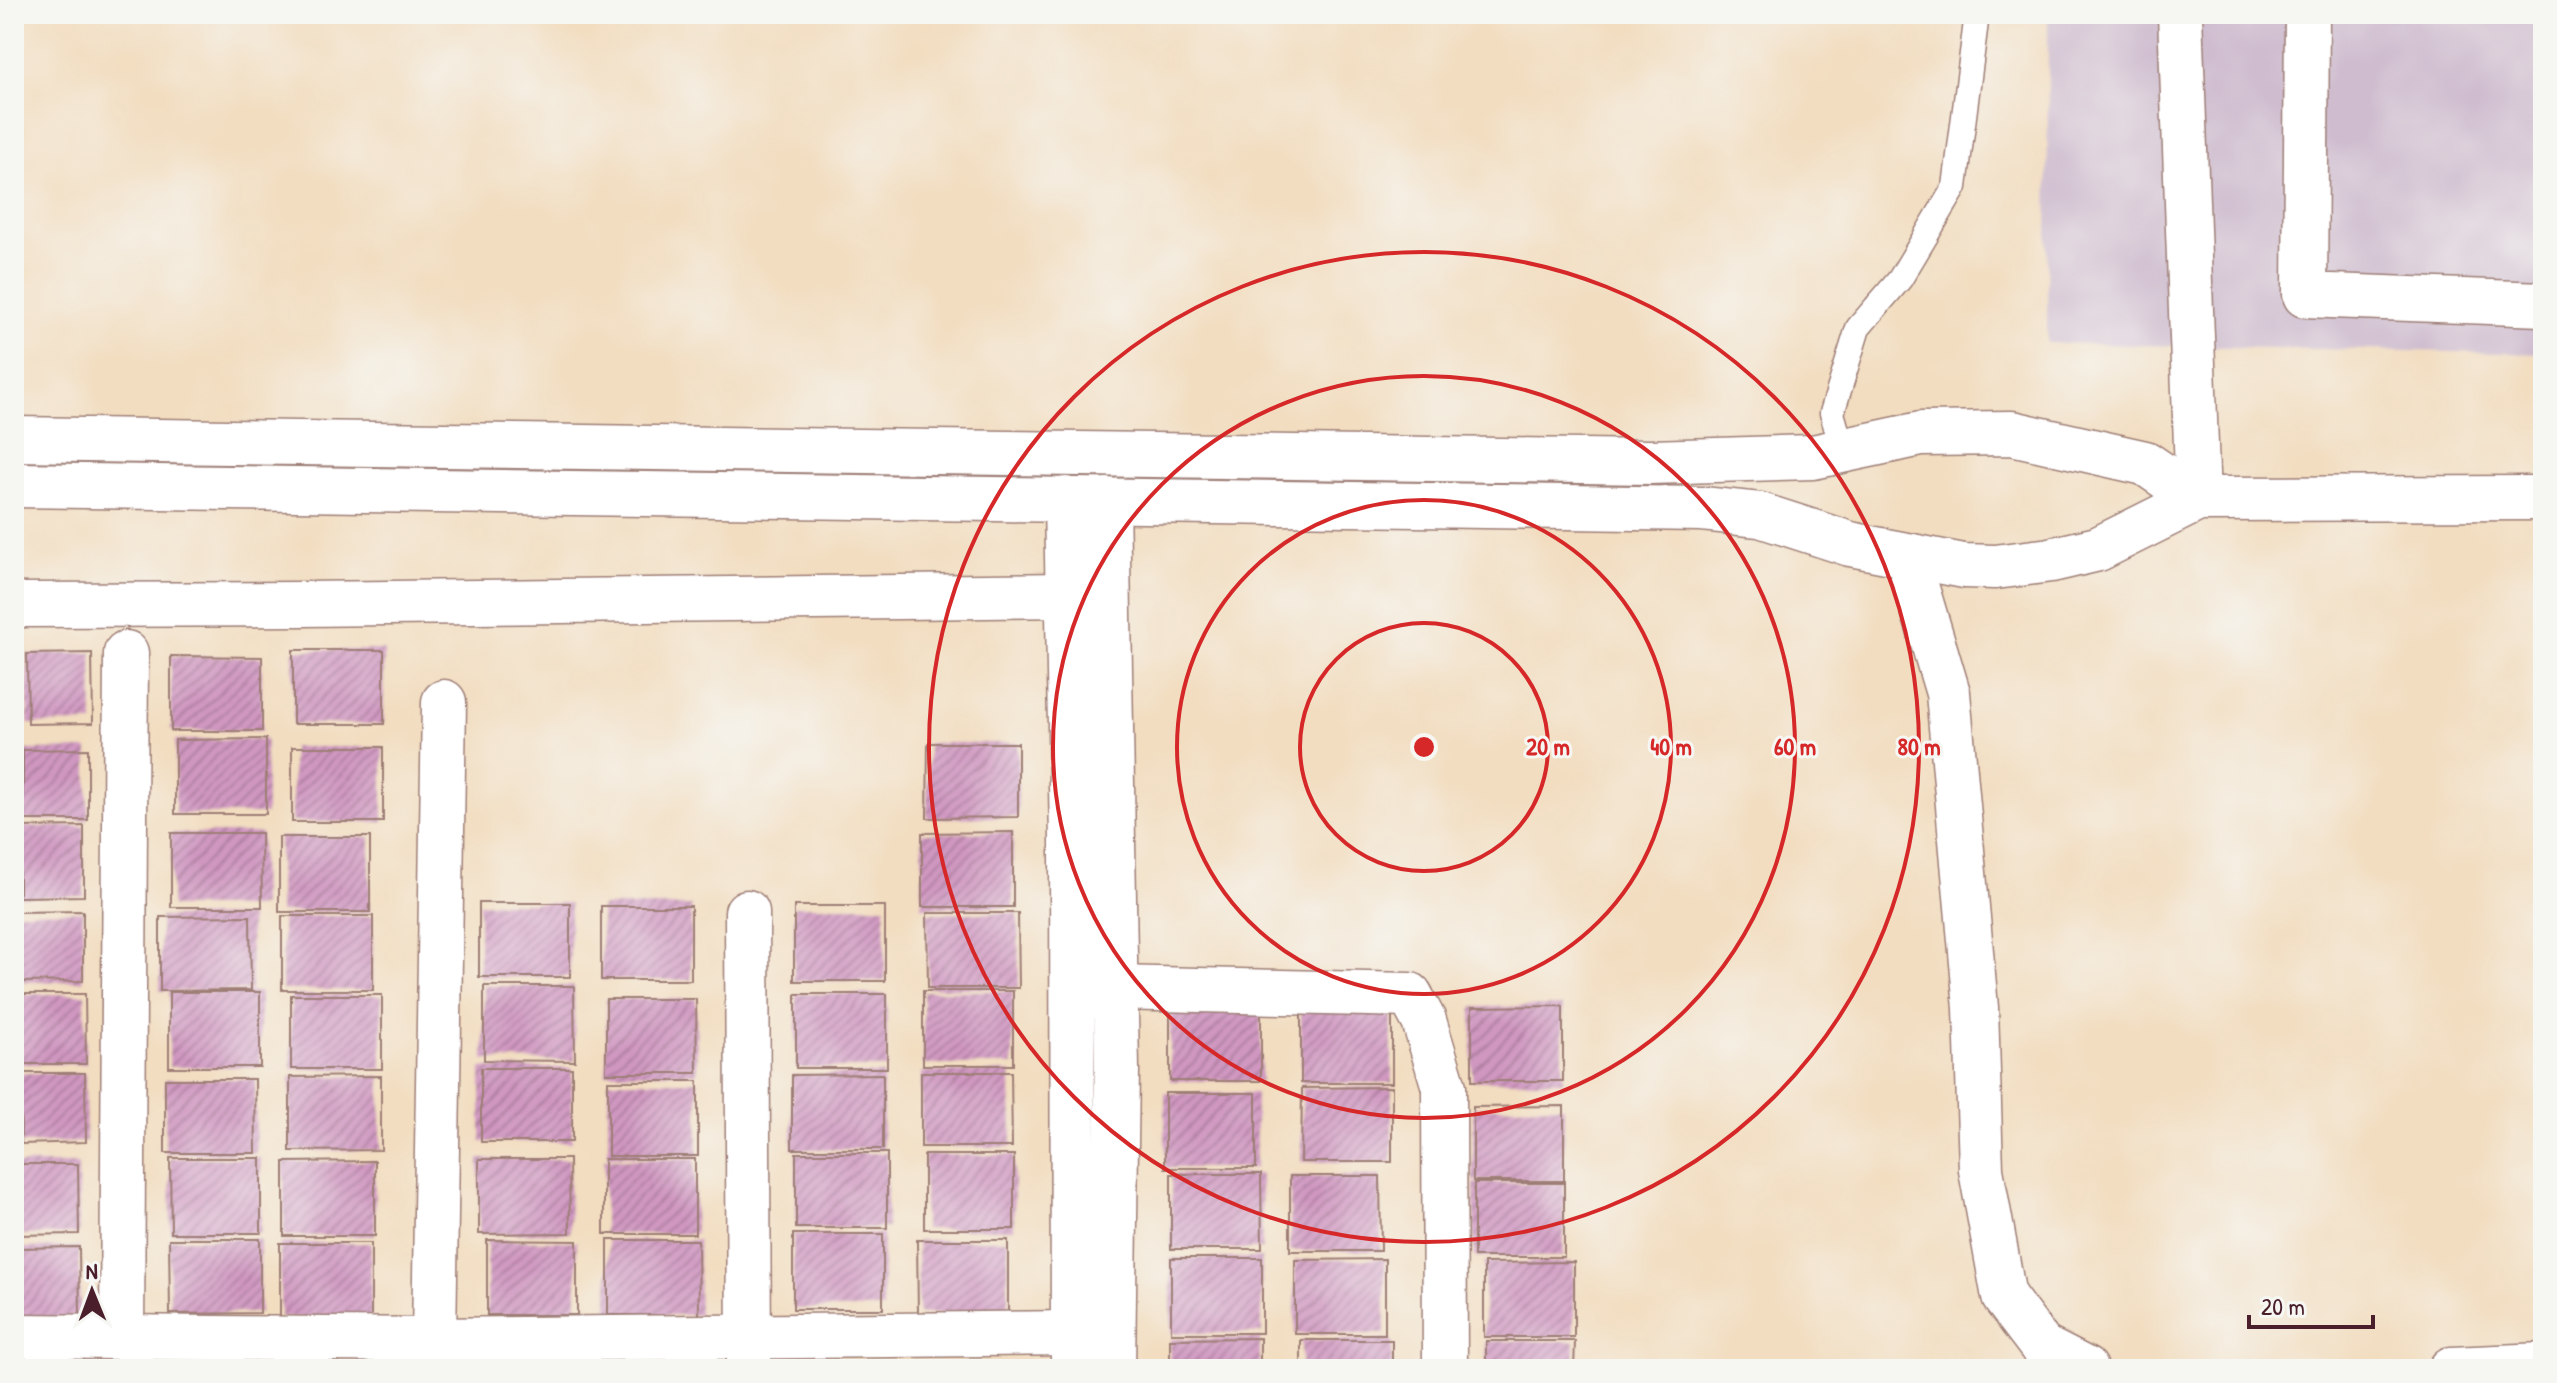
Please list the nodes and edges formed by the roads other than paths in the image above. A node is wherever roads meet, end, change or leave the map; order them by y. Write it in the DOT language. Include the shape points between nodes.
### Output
graph roads {
  1 [pos="1977,14"];
  2 [pos="2180,14"];
  3 [pos="2307,14"];
  4 [pos="2543,304"];
  5 [pos="14,439"];
  6 [pos="1843,451"];
  7 [pos="14,485"];
  8 [pos="2543,498"];
  9 [pos="2198,499"];
  10 [pos="1087,500"];
  11 [pos="1912,556"];
  12 [pos="1068,595"];
  13 [pos="14,605"];
  14 [pos="126,653"];
  15 [pos="444,702"];
  16 [pos="747,912"];
  17 [pos="1115,988"];
  18 [pos="14,1336"];
  19 [pos="122,1337"];
  20 [pos="434,1340"];
  21 [pos="1073,1351"];
  22 [pos="749,1353"];
  23 [pos="253,1354"];
  24 [pos="492,1354"];
  25 [pos="2071,1365"];
  26 [pos="2543,1365"];
  27 [pos="15,1369"];
  28 [pos="1113,1369"];
  29 [pos="1445,1369"];
  30 [pos="2451,1369"];
  1 -- 6 [label="lane" via="1955,187 1900,279 1858,328 1832,413"];
  2 -- 9 [label="street"];
  3 -- 4 [label="street" via="2305,295"];
  5 -- 6 [label="street" via="1650,462 1813,457"];
  6 -- 9 [label="street" via="1921,434 2012,433 2145,463"];
  7 -- 10 [label="street"];
  8 -- 9 [label="street"];
  9 -- 11 [label="street" via="2098,549 2051,560 1995,567"];
  10 -- 11 [label="street" via="1702,509 1760,515 1850,544"];
  10 -- 12 [label="street"];
  10 -- 17 [label="street"];
  11 -- 25 [label="street" via="1912,572 1948,693 1976,1008 1981,1170 2004,1297 2042,1347"];
  12 -- 13 [label="street"];
  12 -- 21 [label="street"];
  14 -- 19 [label="street"];
  15 -- 20 [label="street"];
  16 -- 22 [label="street"];
  17 -- 28 [label="street"];
  17 -- 29 [label="street" via="1410,995 1424,1021 1444,1087"];
  18 -- 19 [label="street"];
  18 -- 27 [label="street"];
  19 -- 23 [label="street"];
  20 -- 23 [label="street"];
  20 -- 24 [label="street"];
  21 -- 22 [label="street"];
  22 -- 24 [label="street"];
  26 -- 30 [label="street"];
}
